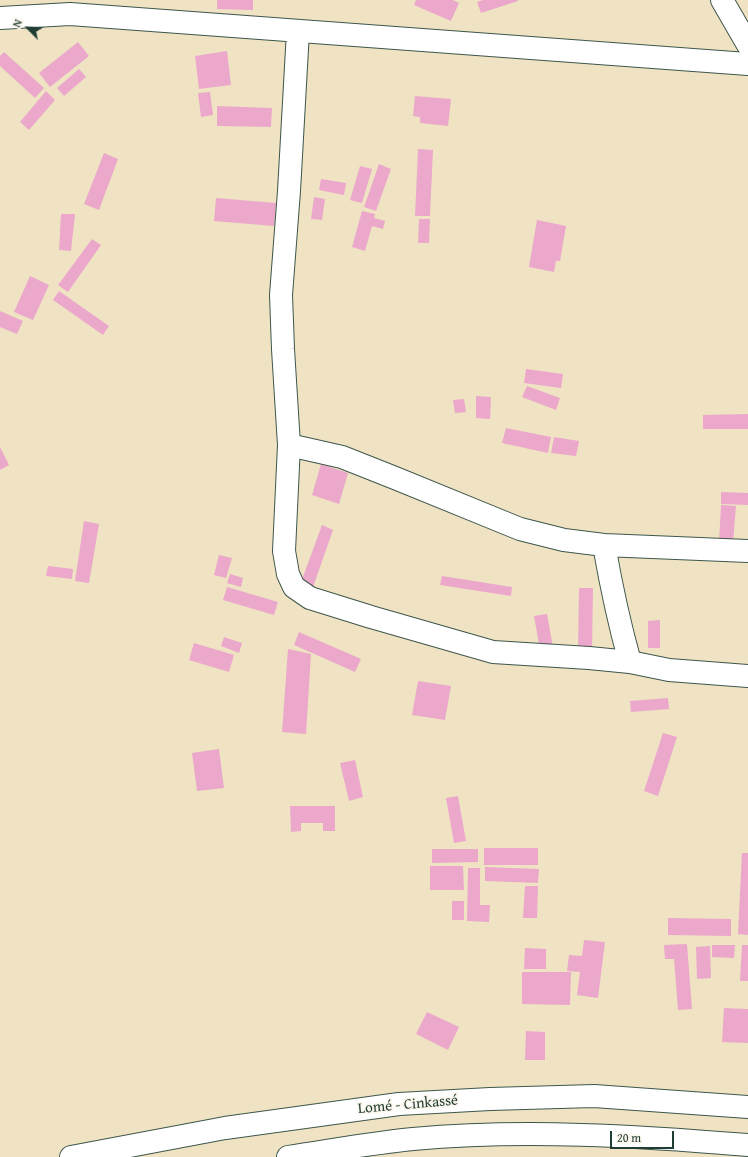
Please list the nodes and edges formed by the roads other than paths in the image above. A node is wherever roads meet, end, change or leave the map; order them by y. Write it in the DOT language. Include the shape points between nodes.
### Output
graph roads {
  1 [pos="722,0"];
  2 [pos="64,7"];
  3 [pos="0,18"];
  4 [pos="298,31"];
  5 [pos="748,45"];
  6 [pos="748,64"];
  7 [pos="289,445"];
  8 [pos="604,545"];
  9 [pos="748,551"];
  10 [pos="630,662"];
  11 [pos="748,676"];
  12 [pos="748,1107"];
  13 [pos="748,1144"];
  14 [pos="72,1157"];
  15 [pos="288,1157"];
  1 -- 5 [label="main road"];
  2 -- 3 [label="main road"];
  2 -- 4 [label="main road"];
  4 -- 6 [label="main road"];
  4 -- 7 [label="main road" via="281,295"];
  7 -- 8 [label="main road" via="342,457 520,529 564,540"];
  7 -- 10 [label="main road" via="284,551 288,574 294,587 310,598 493,652"];
  8 -- 9 [label="main road"];
  8 -- 10 [label="main road" via="614,601"];
  10 -- 11 [label="main road" via="669,670"];
  12 -- 14 [label="main road, Lomé - Cinkassé" via="594,1096 399,1104 225,1128"];
  13 -- 15 [label="main road" via="585,1134 506,1134 413,1139"];
}
